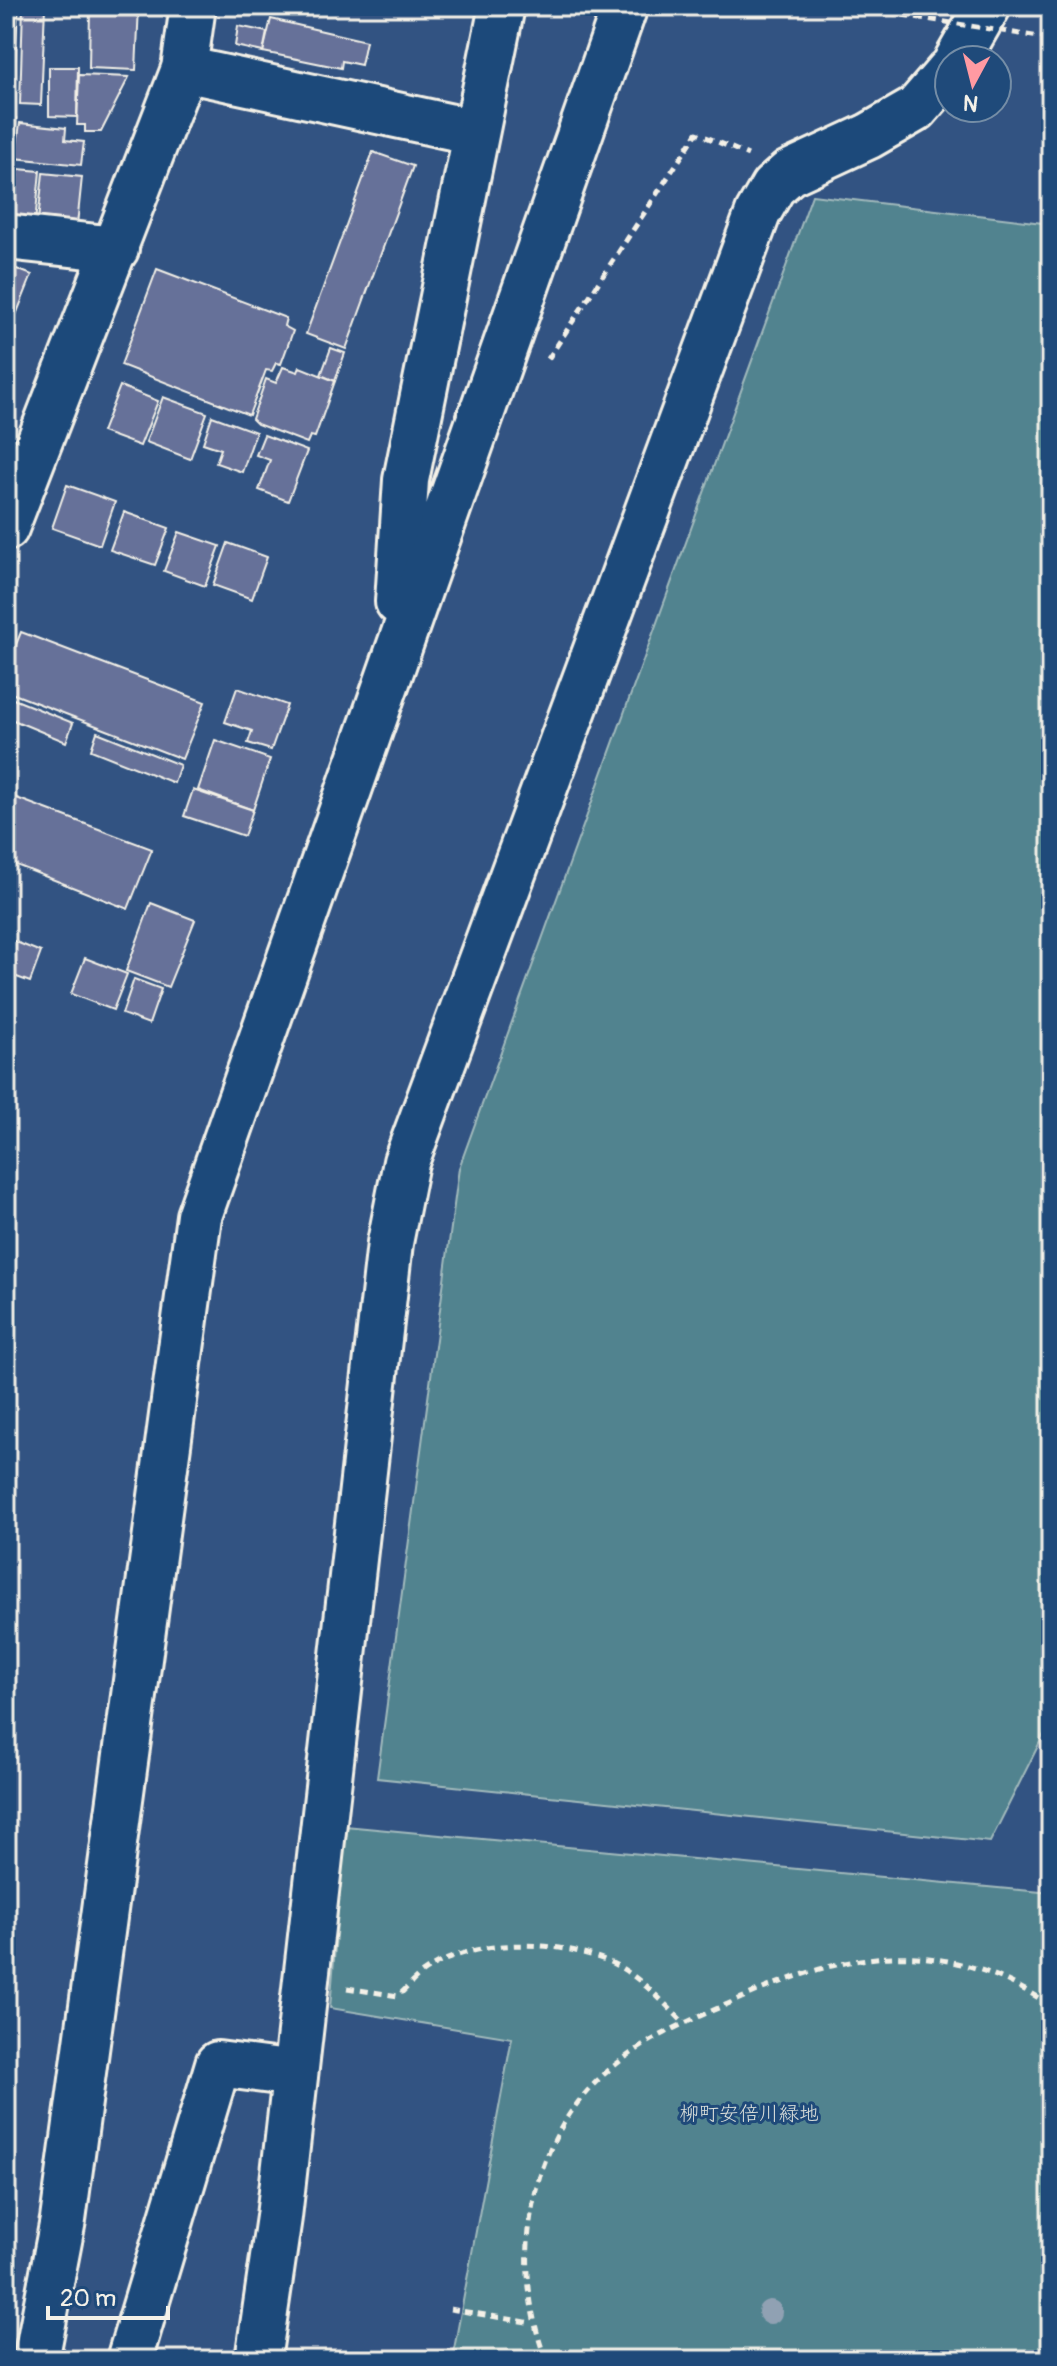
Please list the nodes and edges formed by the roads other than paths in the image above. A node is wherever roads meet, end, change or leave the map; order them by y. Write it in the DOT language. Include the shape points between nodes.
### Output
graph roads {
  1 [pos="193,6"];
  2 [pos="502,6"];
  3 [pos="625,6"];
  4 [pos="988,6"];
  5 [pos="966,44"];
  6 [pos="184,69"];
  7 [pos="933,89"];
  8 [pos="475,132"];
  9 [pos="6,237"];
  10 [pos="116,249"];
  11 [pos="6,528"];
  12 [pos="394,656"];
  13 [pos="295,2074"];
  14 [pos="36,2360"];
  15 [pos="129,2360"];
  16 [pos="258,2360"];
  1 -- 6 [label="street"];
  2 -- 8 [label="street"];
  3 -- 12 [label="street"];
  4 -- 5 [label="street"];
  6 -- 8 [label="street"];
  6 -- 10 [label="street"];
  7 -- 13 [label="street" via="916,109 789,173 773,187 758,213 406,1162 390,1243"];
  8 -- 12 [label="street" via="406,480"];
  9 -- 10 [label="street"];
  10 -- 11 [label="street"];
  12 -- 14 [label="street" via="199,1216 63,2220"];
  13 -- 15 [label="street" via="218,2064"];
  13 -- 16 [label="street"];
}
